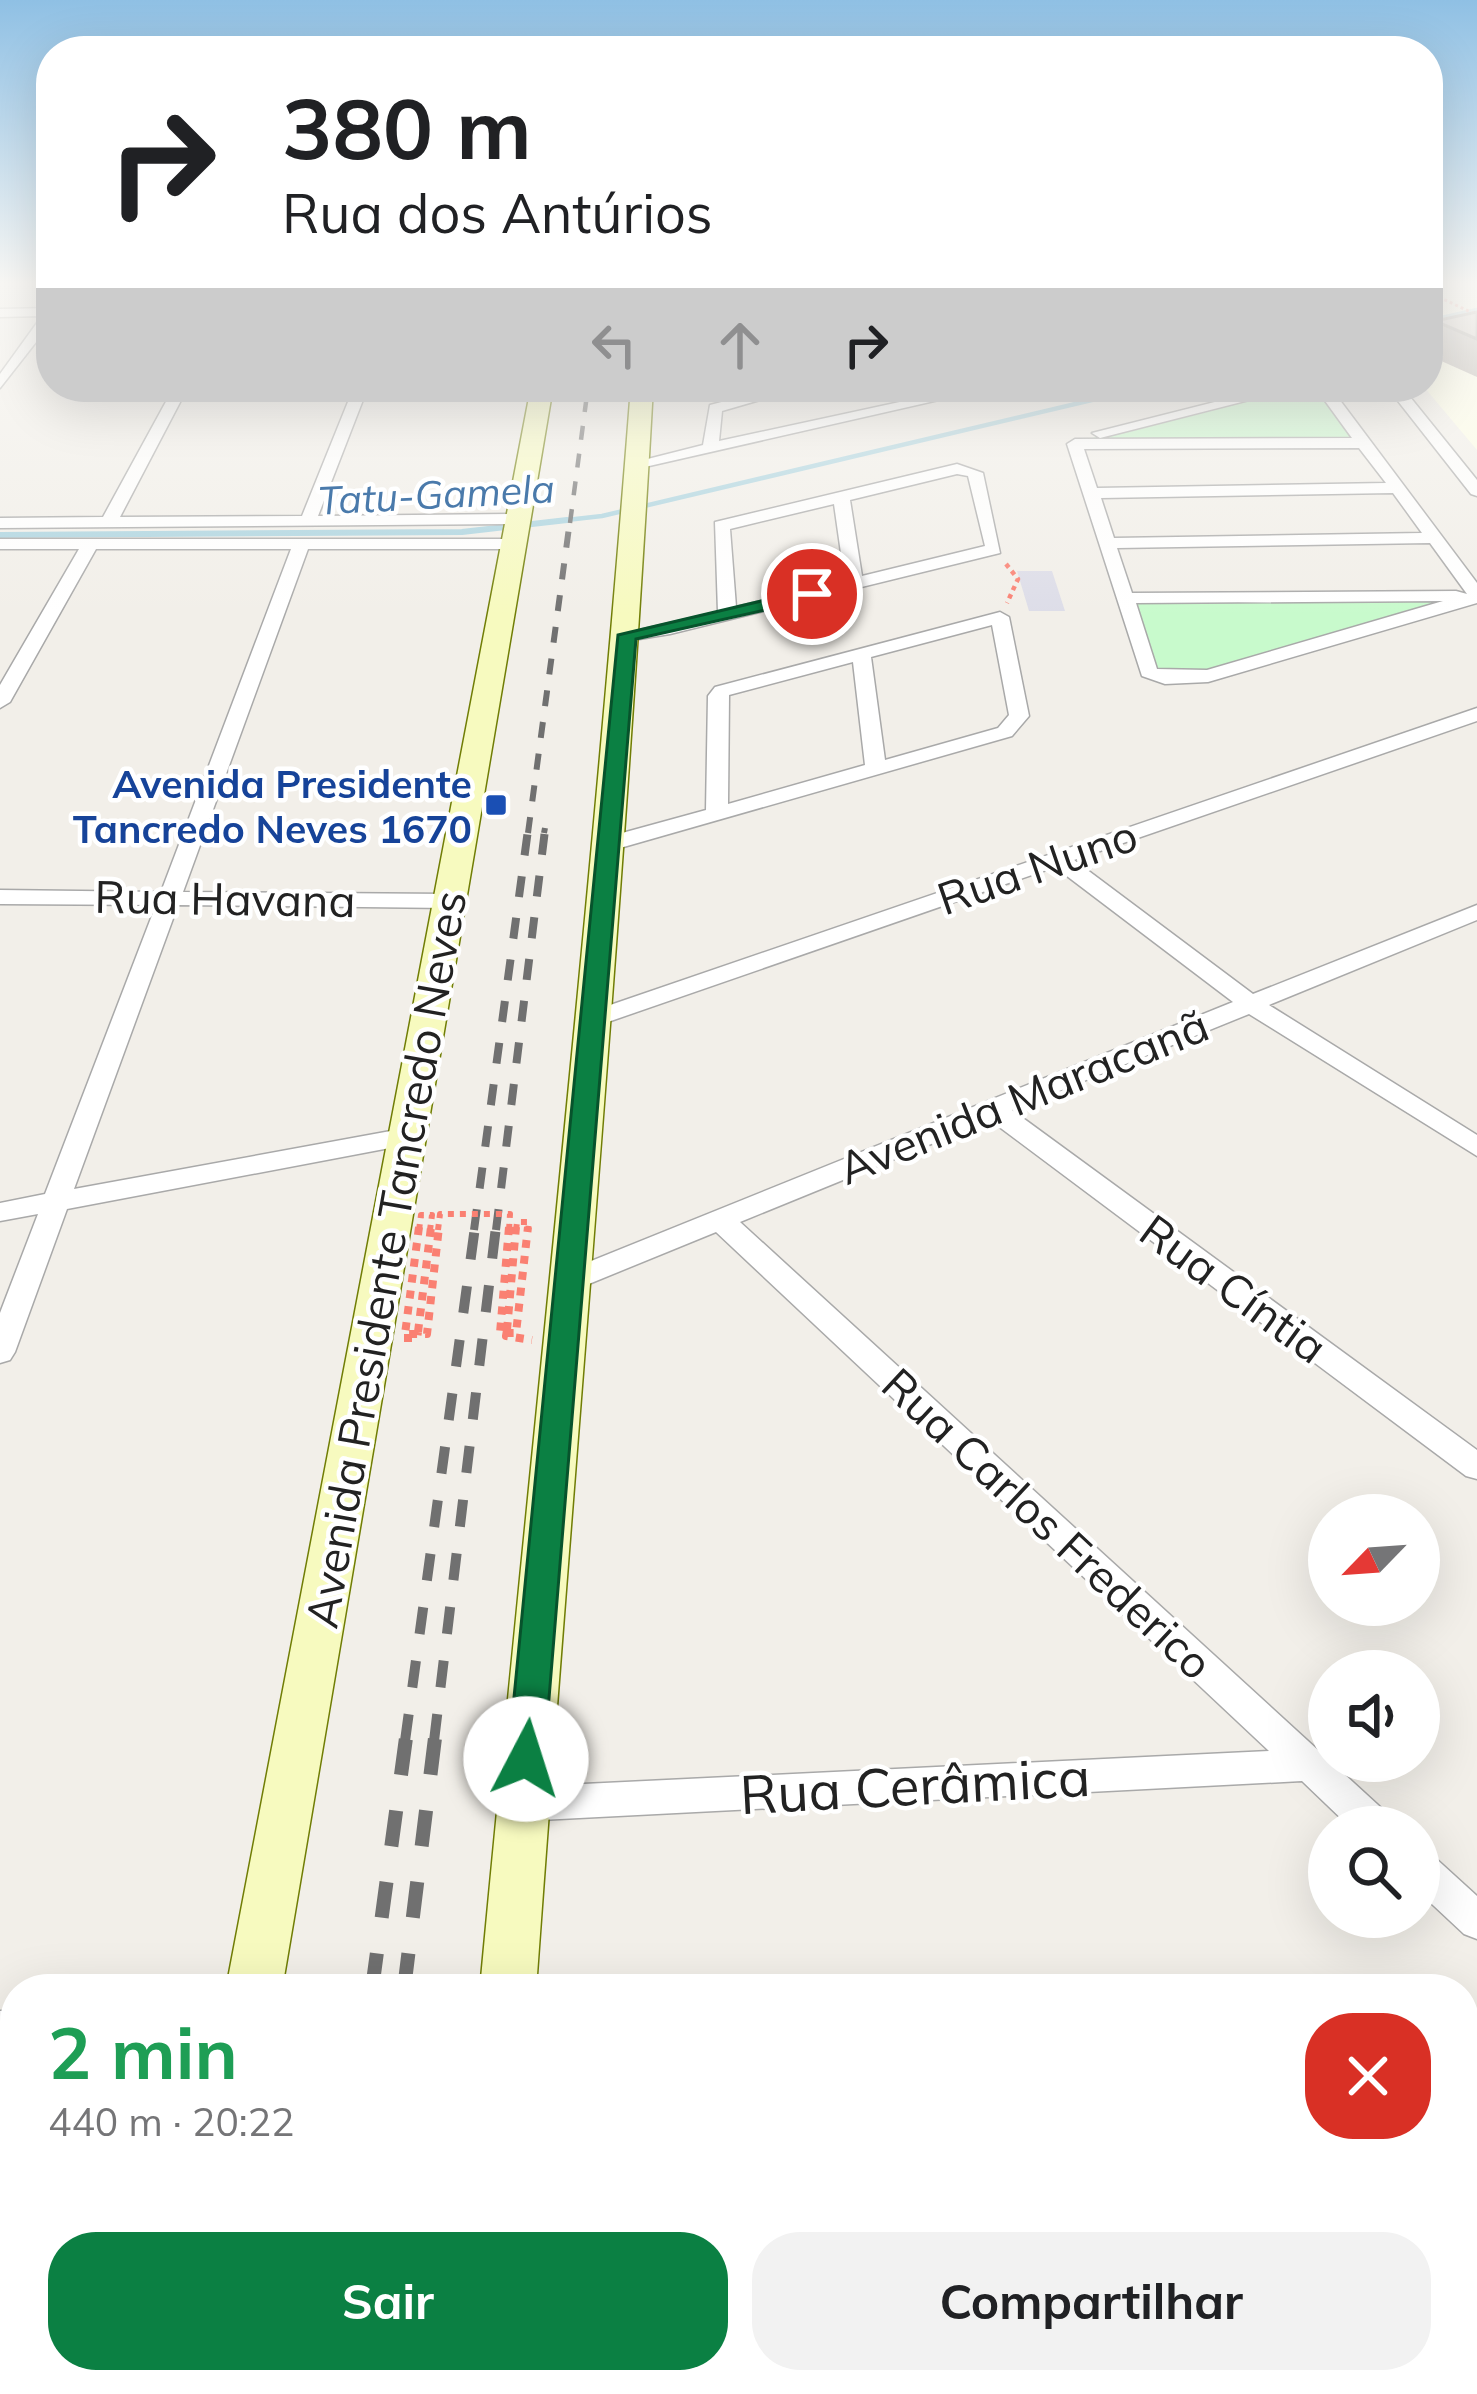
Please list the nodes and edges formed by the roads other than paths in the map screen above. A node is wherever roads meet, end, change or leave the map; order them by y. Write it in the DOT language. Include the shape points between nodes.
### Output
graph roads {
  1 [pos="173,402"];
  2 [pos="355,402"];
  3 [pos="539,402"];
  4 [pos="640,402"];
  5 [pos="739,402"];
  6 [pos="920,402"];
  7 [pos="1229,402"];
  8 [pos="1333,402"];
  9 [pos="1406,402"];
  10 [pos="1364,443"];
  11 [pos="1075,444"];
  12 [pos="710,448"];
  13 [pos="636,464"];
  14 [pos="1398,488"];
  15 [pos="1477,491"];
  16 [pos="1090,493"];
  17 [pos="841,496"];
  18 [pos="109,522"];
  19 [pos="0,523"];
  20 [pos="305,532"];
  21 [pos="515,532"];
  22 [pos="1435,538"];
  23 [pos="1107,542"];
  24 [pos="0,544"];
  25 [pos="90,544"];
  26 [pos="854,584"];
  27 [pos="1477,596"];
  28 [pos="1125,598"];
  29 [pos="727,614"];
  30 [pos="627,635"];
  31 [pos="861,654"];
  32 [pos="0,701"];
  33 [pos="1477,714"];
  34 [pos="876,769"];
  35 [pos="717,814"];
  36 [pos="612,843"];
  37 [pos="1059,859"];
  38 [pos="172,896"];
  39 [pos="0,898"];
  40 [pos="449,901"];
  41 [pos="1477,912"];
  42 [pos="1250,1004"];
  43 [pos="596,1018"];
  44 [pos="992,1108"];
  45 [pos="407,1137"];
  46 [pos="1477,1147"];
  47 [pos="56,1202"];
  48 [pos="0,1212"];
  49 [pos="719,1219"];
  50 [pos="569,1281"];
  51 [pos="0,1352"];
  52 [pos="1477,1467"];
  53 [pos="1308,1764"];
  54 [pos="1308,1766"];
  55 [pos="1327,1782"];
  56 [pos="521,1804"];
  57 [pos="1353,1806"];
  58 [pos="1440,1887"];
  59 [pos="1477,1921"];
  60 [pos="257,1974"];
  61 [pos="509,1974"];
  1 -- 18 [label="street"];
  2 -- 20 [label="street"];
  3 -- 21 [label="main road, Avenida Presidente Tancredo Neves"];
  4 -- 13 [label="main road"];
  5 -- 12 [label="street" via="715,408"];
  6 -- 12 [label="street"];
  7 -- 11 [label="street"];
  8 -- 10 [label="street"];
  9 -- 15 [label="street"];
  10 -- 11 [label="street"];
  10 -- 14 [label="street"];
  11 -- 16 [label="street"];
  12 -- 13 [label="street"];
  13 -- 30 [label="main road"];
  14 -- 16 [label="street"];
  14 -- 22 [label="street"];
  16 -- 23 [label="street"];
  17 -- 26 [label="street"];
  17 -- 26 [label="street" via="975,473 994,549"];
  17 -- 29 [label="street" via="721,526"];
  18 -- 19 [label="street"];
  18 -- 20 [label="street"];
  20 -- 21 [label="street"];
  20 -- 25 [label="street"];
  20 -- 38 [label="street"];
  21 -- 40 [label="main road, Avenida Presidente Tancredo Neves"];
  22 -- 23 [label="street"];
  22 -- 27 [label="street"];
  23 -- 28 [label="street"];
  24 -- 25 [label="street"];
  25 -- 32 [label="street"];
  26 -- 29 [label="street"];
  27 -- 28 [label="street"];
  27 -- 28 [label="street" via="1182,679 1149,672"];
  29 -- 30 [label="street"];
  30 -- 36 [label="main road"];
  31 -- 34 [label="street"];
  31 -- 34 [label="street" via="1000,617 1019,716 1004,732"];
  31 -- 35 [label="street" via="718,696"];
  33 -- 37 [label="street, Rua Nuno"];
  34 -- 35 [label="street"];
  35 -- 36 [label="street"];
  36 -- 43 [label="main road"];
  37 -- 42 [label="street"];
  37 -- 43 [label="street, Rua Nuno"];
  38 -- 39 [label="street, Rua Havana"];
  38 -- 40 [label="street, Rua Havana"];
  38 -- 47 [label="street"];
  40 -- 45 [label="main road, Avenida Presidente Tancredo Neves"];
  41 -- 42 [label="street, Avenida Maracanã"];
  42 -- 44 [label="street, Avenida Maracanã"];
  42 -- 46 [label="street"];
  43 -- 50 [label="main road"];
  44 -- 49 [label="street, Avenida Maracanã"];
  44 -- 52 [label="street, Rua Cíntia"];
  45 -- 47 [label="street"];
  45 -- 60 [label="main road, Avenida Presidente Tancredo Neves"];
  47 -- 48 [label="street"];
  47 -- 51 [label="street"];
  49 -- 50 [label="street, Avenida Maracanã"];
  49 -- 53 [label="street, Rua Carlos Frederico"];
  50 -- 56 [label="main road"];
  54 -- 56 [label="street, Rua Cerâmica"];
  55 -- 57 [label="street, Rua Carlos Frederico"];
  56 -- 61 [label="main road"];
  58 -- 59 [label="street"];
}
